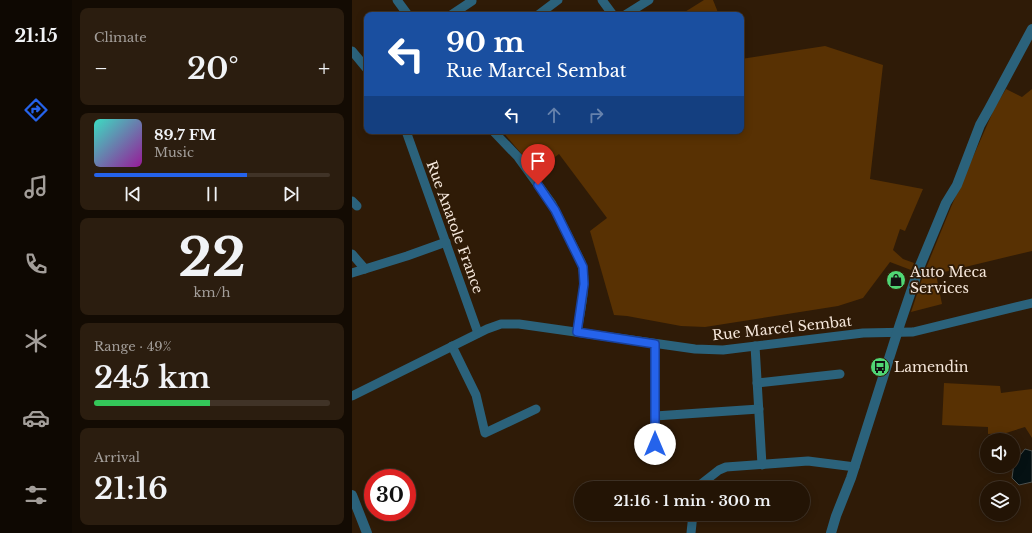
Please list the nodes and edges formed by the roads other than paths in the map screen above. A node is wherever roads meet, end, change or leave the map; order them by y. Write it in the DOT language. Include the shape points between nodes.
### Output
graph roads {
  1 [pos="397,0"];
  2 [pos="471,0"];
  3 [pos="558,0"];
  4 [pos="602,0"];
  5 [pos="649,0"];
  6 [pos="406,12"];
  7 [pos="456,12"];
  8 [pos="542,12"];
  9 [pos="611,12"];
  10 [pos="630,12"];
  11 [pos="1032,29"];
  12 [pos="352,51"];
  13 [pos="364,65"];
  14 [pos="407,134"];
  15 [pos="496,134"];
  16 [pos="446,242"];
  17 [pos="352,254"];
  18 [pos="365,269"];
  19 [pos="352,273"];
  20 [pos="1032,303"];
  21 [pos="577,332"];
  22 [pos="478,333"];
  23 [pos="897,333"];
  24 [pos="655,344"];
  25 [pos="452,346"];
  26 [pos="755,346"];
  27 [pos="840,374"];
  28 [pos="757,383"];
  29 [pos="352,396"];
  30 [pos="536,409"];
  31 [pos="759,409"];
  32 [pos="655,416"];
  33 [pos="655,459"];
  34 [pos="762,465"];
  35 [pos="855,466"];
  36 [pos="705,481"];
  37 [pos="352,495"];
  38 [pos="836,516"];
  39 [pos="692,521"];
  40 [pos="367,533"];
  41 [pos="691,533"];
  42 [pos="827,533"];
  43 [pos="831,533"];
  1 -- 6 [label="street"];
  2 -- 7 [label="street"];
  3 -- 8 [label="street"];
  4 -- 9 [label="street"];
  5 -- 10 [label="street"];
  11 -- 23 [label="street" via="980,125 957,185 946,203 919,268"];
  12 -- 13 [label="street"];
  14 -- 16 [label="street, Rue Anatole France"];
  15 -- 21 [label="street" via="518,157 552,204 581,262 584,278"];
  16 -- 18 [label="street"];
  16 -- 22 [label="street, Rue Anatole France"];
  17 -- 18 [label="street"];
  18 -- 19 [label="street"];
  20 -- 23 [label="street, Rue Marcel Sembat" via="913,332"];
  21 -- 22 [label="street, Rue Marcel Sembat" via="513,324 496,325"];
  21 -- 24 [label="street, Rue Marcel Sembat"];
  22 -- 25 [label="street, Rue Marcel Sembat"];
  23 -- 26 [label="street, Rue Marcel Sembat" via="848,334"];
  23 -- 35 [label="street"];
  24 -- 26 [label="street, Rue Marcel Sembat" via="715,350"];
  24 -- 32 [label="street"];
  25 -- 29 [label="street, Rue Marcel Sembat"];
  25 -- 30 [label="street" via="478,400 484,433"];
  26 -- 28 [label="street"];
  27 -- 28 [label="street"];
  28 -- 31 [label="street"];
  31 -- 32 [label="street"];
  31 -- 34 [label="street"];
  32 -- 33 [label="street"];
  34 -- 35 [label="street" via="811,461"];
  34 -- 36 [label="street" via="723,468"];
  35 -- 38 [label="street"];
  37 -- 40 [label="street"];
  38 -- 42 [label="street"];
  38 -- 43 [label="street"];
  39 -- 41 [label="street"];
}
